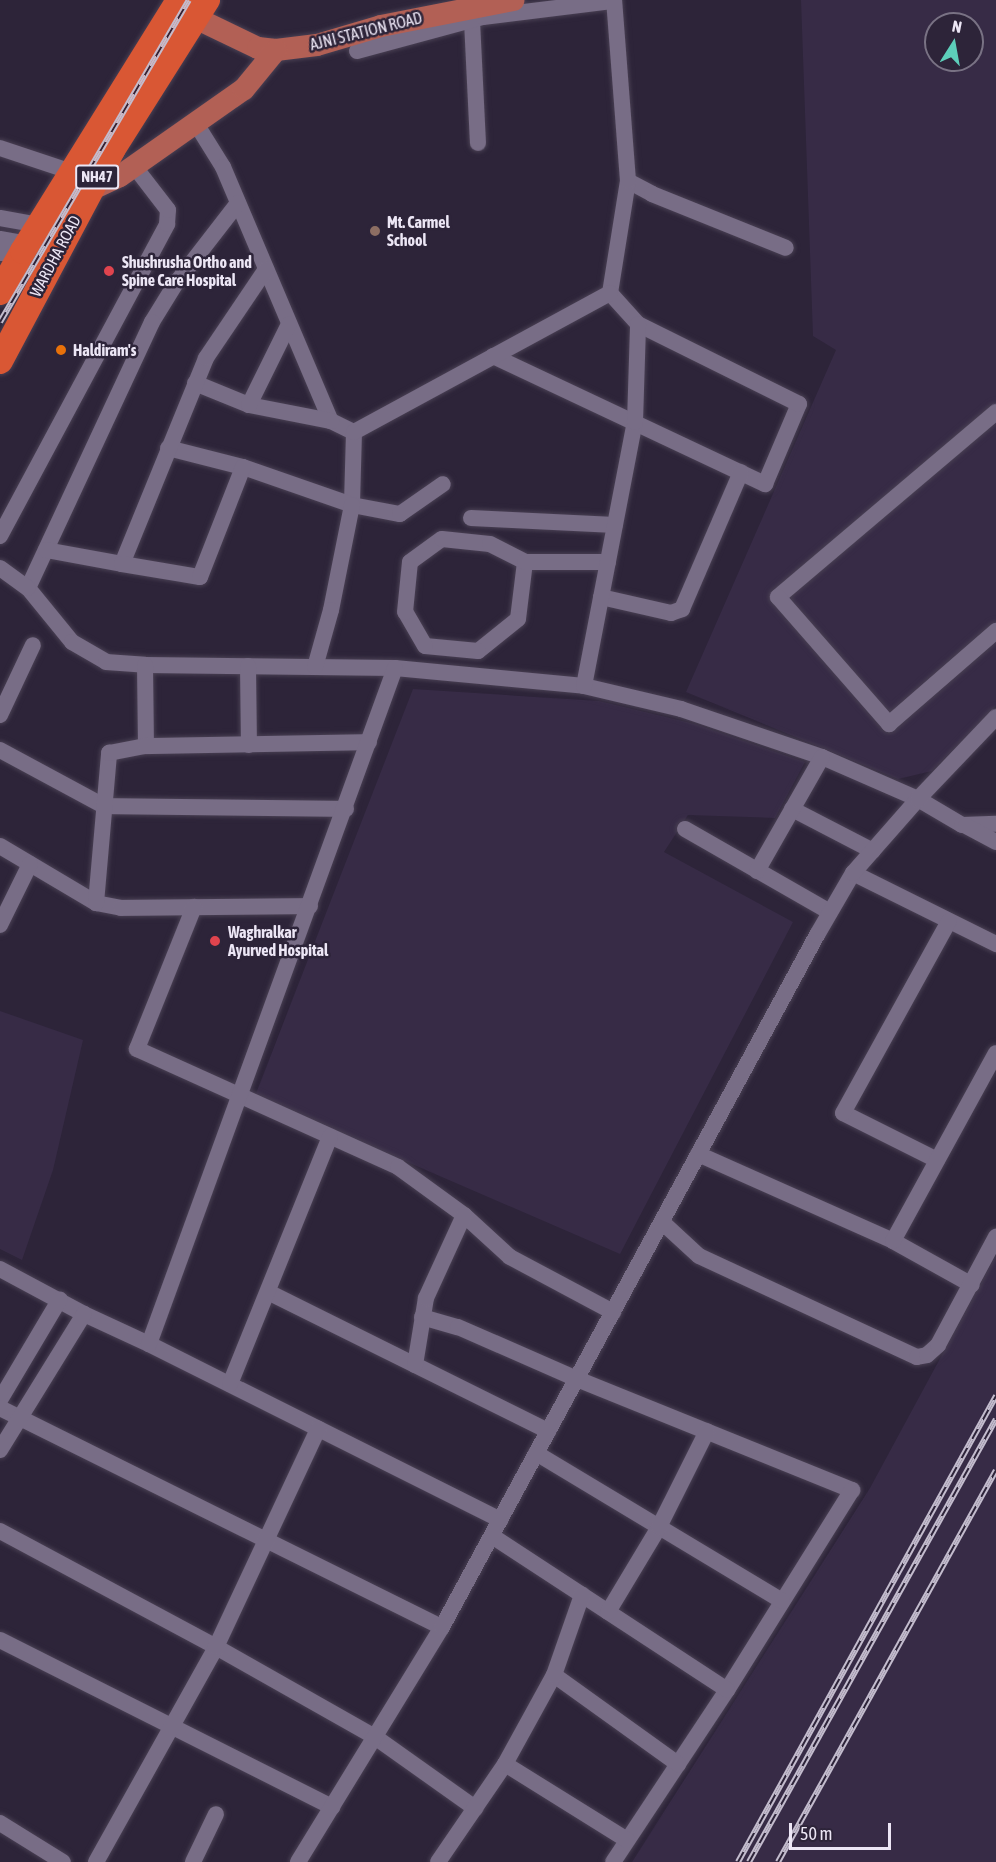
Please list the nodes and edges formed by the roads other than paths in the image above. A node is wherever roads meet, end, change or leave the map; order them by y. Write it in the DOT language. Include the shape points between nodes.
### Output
graph roads {
  1 [pos="452,0"];
  2 [pos="513,0"];
  3 [pos="614,0"];
  4 [pos="191,6"];
  5 [pos="472,21"];
  6 [pos="289,46"];
  7 [pos="357,51"];
  8 [pos="195,122"];
  9 [pos="478,143"];
  10 [pos="0,147"];
  11 [pos="134,166"];
  12 [pos="72,172"];
  13 [pos="628,181"];
  14 [pos="90,190"];
  15 [pos="238,203"];
  16 [pos="0,218"];
  17 [pos="0,239"];
  18 [pos="22,244"];
  19 [pos="786,248"];
  20 [pos="266,269"];
  21 [pos="0,292"];
  22 [pos="610,293"];
  23 [pos="289,324"];
  24 [pos="638,324"];
  25 [pos="493,356"];
  26 [pos="0,361"];
  27 [pos="195,383"];
  28 [pos="249,405"];
  29 [pos="996,412"];
  30 [pos="331,421"];
  31 [pos="635,422"];
  32 [pos="354,432"];
  33 [pos="168,448"];
  34 [pos="243,467"];
  35 [pos="741,472"];
  36 [pos="443,484"];
  37 [pos="352,505"];
  38 [pos="471,518"];
  39 [pos="615,525"];
  40 [pos="0,536"];
  41 [pos="46,550"];
  42 [pos="525,561"];
  43 [pos="608,562"];
  44 [pos="122,564"];
  45 [pos="0,568"];
  46 [pos="28,588"];
  47 [pos="602,597"];
  48 [pos="996,631"];
  49 [pos="33,645"];
  50 [pos="444,648"];
  51 [pos="145,665"];
  52 [pos="249,666"];
  53 [pos="315,667"];
  54 [pos="395,668"];
  55 [pos="442,673"];
  56 [pos="584,686"];
  57 [pos="0,715"];
  58 [pos="996,717"];
  59 [pos="369,742"];
  60 [pos="249,745"];
  61 [pos="146,746"];
  62 [pos="0,750"];
  63 [pos="822,757"];
  64 [pos="918,799"];
  65 [pos="104,806"];
  66 [pos="346,809"];
  67 [pos="792,809"];
  68 [pos="996,824"];
  69 [pos="962,825"];
  70 [pos="685,830"];
  71 [pos="996,842"];
  72 [pos="0,846"];
  73 [pos="873,851"];
  74 [pos="30,864"];
  75 [pos="757,871"];
  76 [pos="853,873"];
  77 [pos="96,903"];
  78 [pos="310,906"];
  79 [pos="194,907"];
  80 [pos="830,912"];
  81 [pos="949,921"];
  82 [pos="0,926"];
  83 [pos="996,944"];
  84 [pos="996,1053"];
  85 [pos="240,1096"];
  86 [pos="330,1136"];
  87 [pos="698,1154"];
  88 [pos="937,1160"];
  89 [pos="464,1215"];
  90 [pos="662,1222"];
  91 [pos="996,1238"];
  92 [pos="893,1241"];
  93 [pos="0,1269"];
  94 [pos="972,1286"];
  95 [pos="268,1292"];
  96 [pos="60,1299"];
  97 [pos="613,1312"];
  98 [pos="84,1314"];
  99 [pos="422,1317"];
  100 [pos="149,1344"];
  101 [pos="415,1365"];
  102 [pos="577,1379"];
  103 [pos="230,1384"];
  104 [pos="0,1400"];
  105 [pos="0,1408"];
  106 [pos="18,1417"];
  107 [pos="318,1429"];
  108 [pos="548,1431"];
  109 [pos="707,1431"];
  110 [pos="0,1450"];
  111 [pos="536,1453"];
  112 [pos="500,1520"];
  113 [pos="659,1527"];
  114 [pos="0,1531"];
  115 [pos="492,1536"];
  116 [pos="267,1540"];
  117 [pos="582,1595"];
  118 [pos="782,1601"];
  119 [pos="608,1612"];
  120 [pos="442,1627"];
  121 [pos="0,1640"];
  122 [pos="216,1647"];
  123 [pos="554,1675"];
  124 [pos="727,1690"];
  125 [pos="171,1726"];
  126 [pos="375,1737"];
  127 [pos="505,1764"];
  128 [pos="678,1764"];
  129 [pos="332,1807"];
  130 [pos="475,1808"];
  131 [pos="216,1814"];
  132 [pos="0,1823"];
  133 [pos="627,1840"];
  134 [pos="63,1862"];
  135 [pos="96,1862"];
  136 [pos="193,1862"];
  137 [pos="298,1862"];
  138 [pos="438,1862"];
  139 [pos="613,1862"];
  1 -- 6 [label="main road, AJNI STATION ROAD"];
  2 -- 6 [label="main road, AJNI STATION ROAD" via="403,21 317,45"];
  3 -- 5 [label="street"];
  3 -- 13 [label="street"];
  4 -- 6 [label="main road"];
  4 -- 12 [label="highway, WARDHA ROAD / NH47"];
  4 -- 14 [label="highway, WARDHA ROAD / NH47"];
  5 -- 7 [label="street"];
  5 -- 9 [label="street"];
  6 -- 8 [label="main road" via="244,88"];
  8 -- 11 [label="main road"];
  8 -- 15 [label="street" via="223,167"];
  10 -- 12 [label="street"];
  11 -- 14 [label="main road"];
  11 -- 40 [label="street" via="168,210 167,224"];
  12 -- 18 [label="highway, WARDHA ROAD / NH47"];
  13 -- 19 [label="street"];
  13 -- 22 [label="street"];
  14 -- 26 [label="highway, WARDHA ROAD / NH47"];
  15 -- 20 [label="street"];
  15 -- 41 [label="street" via="152,322"];
  16 -- 18 [label="street"];
  17 -- 18 [label="street"];
  18 -- 21 [label="highway, WARDHA ROAD / NH47"];
  20 -- 23 [label="street"];
  20 -- 27 [label="street" via="206,358"];
  22 -- 24 [label="street"];
  22 -- 25 [label="street"];
  23 -- 28 [label="street"];
  23 -- 30 [label="street"];
  24 -- 31 [label="street"];
  24 -- 35 [label="street" via="800,404 765,484"];
  25 -- 31 [label="street"];
  25 -- 32 [label="street"];
  27 -- 28 [label="street"];
  27 -- 33 [label="street"];
  28 -- 30 [label="street"];
  29 -- 48 [label="street" via="778,597 889,724"];
  30 -- 32 [label="street"];
  31 -- 35 [label="street"];
  31 -- 39 [label="street"];
  32 -- 37 [label="street"];
  33 -- 34 [label="street"];
  33 -- 44 [label="street"];
  34 -- 37 [label="street"];
  34 -- 44 [label="street" via="200,577"];
  35 -- 47 [label="street" via="682,609 671,613"];
  36 -- 37 [label="street" via="400,514"];
  37 -- 53 [label="street"];
  38 -- 39 [label="street"];
  39 -- 43 [label="street"];
  41 -- 44 [label="street"];
  41 -- 46 [label="street"];
  42 -- 43 [label="street"];
  42 -- 50 [label="street" via="518,619 478,651"];
  42 -- 50 [label="street" via="490,544 442,539 410,562 405,612 425,646"];
  43 -- 47 [label="street"];
  45 -- 46 [label="street"];
  46 -- 51 [label="street" via="72,642 106,662"];
  47 -- 56 [label="street"];
  49 -- 57 [label="street"];
  50 -- 55 [label="street"];
  51 -- 52 [label="street"];
  51 -- 61 [label="street"];
  52 -- 53 [label="street"];
  52 -- 60 [label="street"];
  53 -- 54 [label="street"];
  54 -- 55 [label="street"];
  54 -- 59 [label="street"];
  55 -- 56 [label="street"];
  56 -- 63 [label="street" via="681,709"];
  58 -- 64 [label="street"];
  59 -- 60 [label="street"];
  59 -- 66 [label="street"];
  60 -- 61 [label="street"];
  61 -- 65 [label="street" via="110,753"];
  62 -- 65 [label="street"];
  63 -- 64 [label="street"];
  63 -- 67 [label="street"];
  64 -- 69 [label="street"];
  64 -- 73 [label="street"];
  65 -- 66 [label="street"];
  65 -- 77 [label="street"];
  66 -- 78 [label="street"];
  67 -- 73 [label="street"];
  67 -- 75 [label="street"];
  68 -- 69 [label="street"];
  69 -- 71 [label="street"];
  70 -- 75 [label="street"];
  72 -- 74 [label="street"];
  73 -- 76 [label="street"];
  74 -- 77 [label="street"];
  74 -- 82 [label="street"];
  75 -- 80 [label="street"];
  76 -- 80 [label="street"];
  76 -- 81 [label="street"];
  77 -- 79 [label="street" via="121,908"];
  78 -- 79 [label="street"];
  78 -- 85 [label="street"];
  79 -- 85 [label="street" via="137,1048"];
  80 -- 87 [label="street"];
  81 -- 83 [label="street"];
  81 -- 88 [label="street" via="843,1113"];
  84 -- 88 [label="street"];
  85 -- 86 [label="street"];
  85 -- 100 [label="street"];
  86 -- 89 [label="street" via="398,1167"];
  86 -- 95 [label="street"];
  87 -- 90 [label="street"];
  87 -- 92 [label="street"];
  88 -- 92 [label="street"];
  89 -- 97 [label="street" via="510,1257"];
  89 -- 99 [label="street" via="426,1298"];
  90 -- 94 [label="street" via="699,1256 917,1357 927,1355 938,1345"];
  90 -- 97 [label="street"];
  91 -- 94 [label="street"];
  92 -- 94 [label="street"];
  93 -- 96 [label="street"];
  95 -- 101 [label="street"];
  95 -- 103 [label="street"];
  96 -- 98 [label="street"];
  96 -- 104 [label="street"];
  97 -- 102 [label="street"];
  98 -- 100 [label="street"];
  98 -- 106 [label="street"];
  99 -- 101 [label="street"];
  99 -- 102 [label="street" via="458,1327"];
  100 -- 103 [label="street"];
  101 -- 108 [label="street"];
  102 -- 108 [label="street"];
  102 -- 109 [label="street"];
  103 -- 107 [label="street"];
  105 -- 106 [label="street"];
  106 -- 110 [label="street"];
  106 -- 116 [label="street"];
  107 -- 112 [label="street"];
  107 -- 116 [label="street"];
  108 -- 111 [label="street"];
  109 -- 113 [label="street"];
  109 -- 118 [label="street" via="852,1490"];
  111 -- 112 [label="street"];
  111 -- 113 [label="street"];
  112 -- 115 [label="street"];
  113 -- 118 [label="street"];
  113 -- 119 [label="street"];
  114 -- 122 [label="street"];
  115 -- 117 [label="street"];
  115 -- 120 [label="street"];
  116 -- 120 [label="street"];
  116 -- 122 [label="street"];
  117 -- 119 [label="street"];
  117 -- 123 [label="street"];
  118 -- 124 [label="street"];
  119 -- 124 [label="street"];
  120 -- 126 [label="street"];
  121 -- 125 [label="street"];
  122 -- 125 [label="street"];
  122 -- 126 [label="street"];
  123 -- 127 [label="street"];
  123 -- 128 [label="street"];
  124 -- 128 [label="street"];
  125 -- 129 [label="street"];
  125 -- 135 [label="street"];
  126 -- 129 [label="street"];
  126 -- 130 [label="street"];
  127 -- 130 [label="street"];
  127 -- 133 [label="street"];
  128 -- 133 [label="street"];
  129 -- 137 [label="street"];
  130 -- 138 [label="street"];
  131 -- 136 [label="street"];
  132 -- 134 [label="street"];
  133 -- 139 [label="street"];
}
